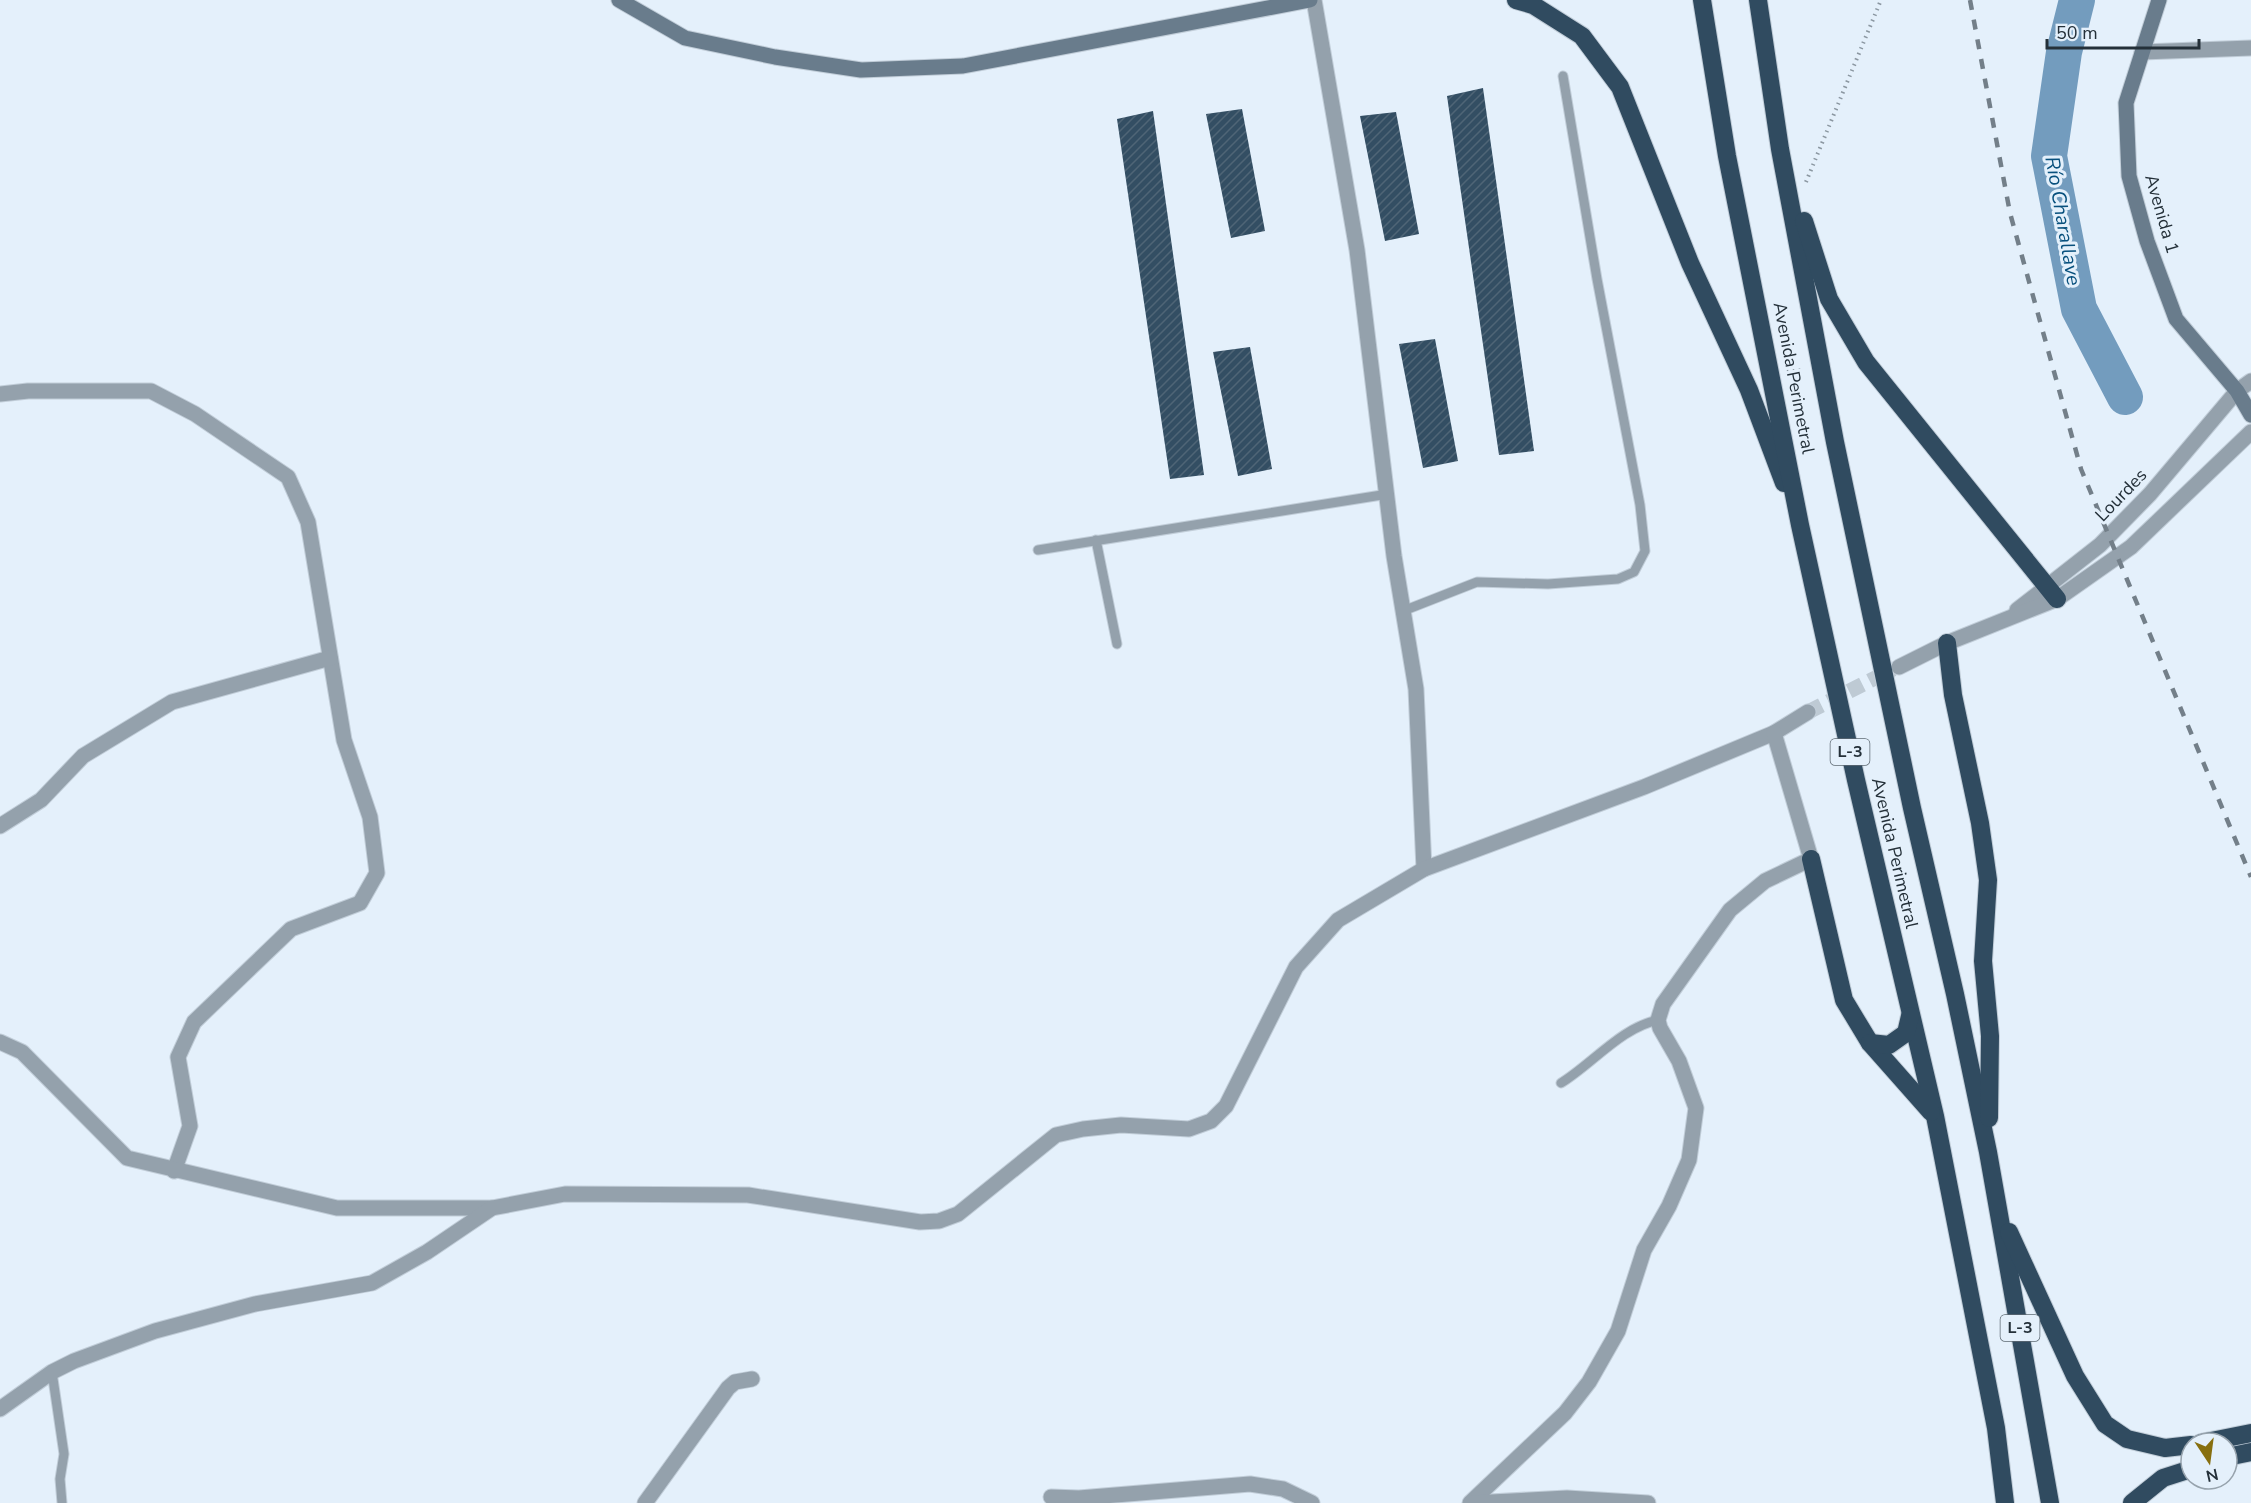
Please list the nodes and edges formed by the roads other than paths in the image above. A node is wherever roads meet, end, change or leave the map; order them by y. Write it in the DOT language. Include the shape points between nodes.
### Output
graph roads {
  1 [pos="619,0"];
  2 [pos="1312,0"];
  3 [pos="1516,0"];
  4 [pos="1702,0"];
  5 [pos="1758,0"];
  6 [pos="2159,0"];
  7 [pos="2251,48"];
  8 [pos="2142,52"];
  9 [pos="1563,76"];
  10 [pos="1780,149"];
  11 [pos="2251,381"];
  12 [pos="2237,391"];
  13 [pos="0,394"];
  14 [pos="2251,415"];
  15 [pos="2251,432"];
  16 [pos="1388,494"];
  17 [pos="1800,525"];
  18 [pos="1096,540"];
  19 [pos="1038,550"];
  20 [pos="2052,593"];
  21 [pos="1403,611"];
  22 [pos="1947,643"];
  23 [pos="1117,644"];
  24 [pos="330,658"];
  25 [pos="1899,667"];
  26 [pos="1808,712"];
  27 [pos="1774,733"];
  28 [pos="0,826"];
  29 [pos="1811,859"];
  30 [pos="1424,869"];
  31 [pos="1910,1016"];
  32 [pos="1658,1020"];
  33 [pos="0,1042"];
  34 [pos="1870,1043"];
  35 [pos="1562,1083"];
  36 [pos="1935,1116"];
  37 [pos="1988,1152"];
  38 [pos="174,1171"];
  39 [pos="1997,1204"];
  40 [pos="492,1208"];
  41 [pos="52,1372"];
  42 [pos="752,1379"];
  43 [pos="0,1409"];
  44 [pos="2179,1446"];
  45 [pos="2179,1473"];
  46 [pos="1051,1497"];
  47 [pos="62,1503"];
  48 [pos="645,1503"];
  49 [pos="1312,1503"];
  50 [pos="1472,1503"];
  51 [pos="1648,1503"];
  52 [pos="2006,1503"];
  53 [pos="2050,1503"];
  54 [pos="2132,1503"];
  1 -- 2 [label="street" via="685,38 861,70 963,66"];
  2 -- 16 [label="street" via="1357,250"];
  3 -- 17 [label="highway" via="1533,5 1582,36 1620,87 1690,262 1749,390"];
  4 -- 17 [label="highway, Avenida Perimetral / L-3" via="1727,156"];
  5 -- 10 [label="highway, Avenida Perimetral / L-3"];
  6 -- 8 [label="street, Avenida 1"];
  7 -- 8 [label="street"];
  8 -- 12 [label="street, Avenida 1" via="2126,103 2129,176 2147,241 2176,319"];
  9 -- 21 [label="lane" via="1645,551 1634,572 1618,579 1548,584 1477,582"];
  10 -- 20 [label="highway" via="1829,299 1866,362"];
  10 -- 37 [label="highway, Avenida Perimetral / L-3" via="1838,453"];
  11 -- 12 [label="street, Lourdes"];
  12 -- 14 [label="street, Avenida 1"];
  12 -- 20 [label="street, Lourdes" via="2150,494"];
  13 -- 24 [label="street" via="151,391 195,414 288,477 308,522"];
  15 -- 20 [label="street" via="2131,547"];
  16 -- 18 [label="lane"];
  16 -- 21 [label="street"];
  17 -- 31 [label="highway, Avenida Perimetral / L-3"];
  18 -- 19 [label="lane"];
  18 -- 23 [label="lane"];
  20 -- 22 [label="street" via="2003,621"];
  21 -- 30 [label="street" via="1416,689"];
  22 -- 25 [label="street"];
  22 -- 37 [label="highway" via="1988,880 1983,961 1990,1036"];
  24 -- 28 [label="street" via="172,702 83,756 41,800"];
  24 -- 38 [label="street" via="344,740 370,817 377,873 360,903 291,929 194,1022 178,1057 190,1126"];
  26 -- 27 [label="street"];
  27 -- 29 [label="street"];
  27 -- 30 [label="street" via="1644,787"];
  29 -- 32 [label="street" via="1765,881 1730,910 1662,1004"];
  29 -- 34 [label="highway" via="1844,1000"];
  30 -- 40 [label="street" via="1338,920 1296,967 1226,1106 1211,1121 1189,1129 1121,1125 1056,1135 958,1214 939,1221 920,1222 748,1195 565,1194"];
  31 -- 34 [label="highway" via="1906,1033 1889,1045"];
  31 -- 36 [label="highway, Avenida Perimetral / L-3"];
  32 -- 35 [label="lane" via="1626,1034"];
  32 -- 50 [label="street" via="1679,1061 1696,1108 1689,1160 1644,1250 1618,1331 1589,1382 1564,1413"];
  33 -- 38 [label="street" via="22,1052 127,1158"];
  34 -- 36 [label="highway"];
  36 -- 52 [label="highway, Avenida Perimetral / L-3" via="1996,1428"];
  37 -- 39 [label="highway, Avenida Perimetral / L-3"];
  38 -- 40 [label="street" via="338,1208"];
  39 -- 44 [label="highway" via="2075,1376 2105,1424 2127,1439 2165,1448"];
  39 -- 53 [label="highway, Avenida Perimetral / L-3"];
  40 -- 41 [label="street" via="427,1252 372,1282 255,1304 166,1328"];
  41 -- 43 [label="street"];
  41 -- 47 [label="lane" via="64,1454"];
  42 -- 48 [label="street" via="735,1382 728,1388"];
  45 -- 54 [label="highway" via="2163,1478"];
  46 -- 49 [label="street" via="1250,1484 1283,1489"];
  50 -- 51 [label="street" via="1567,1498"];
}
